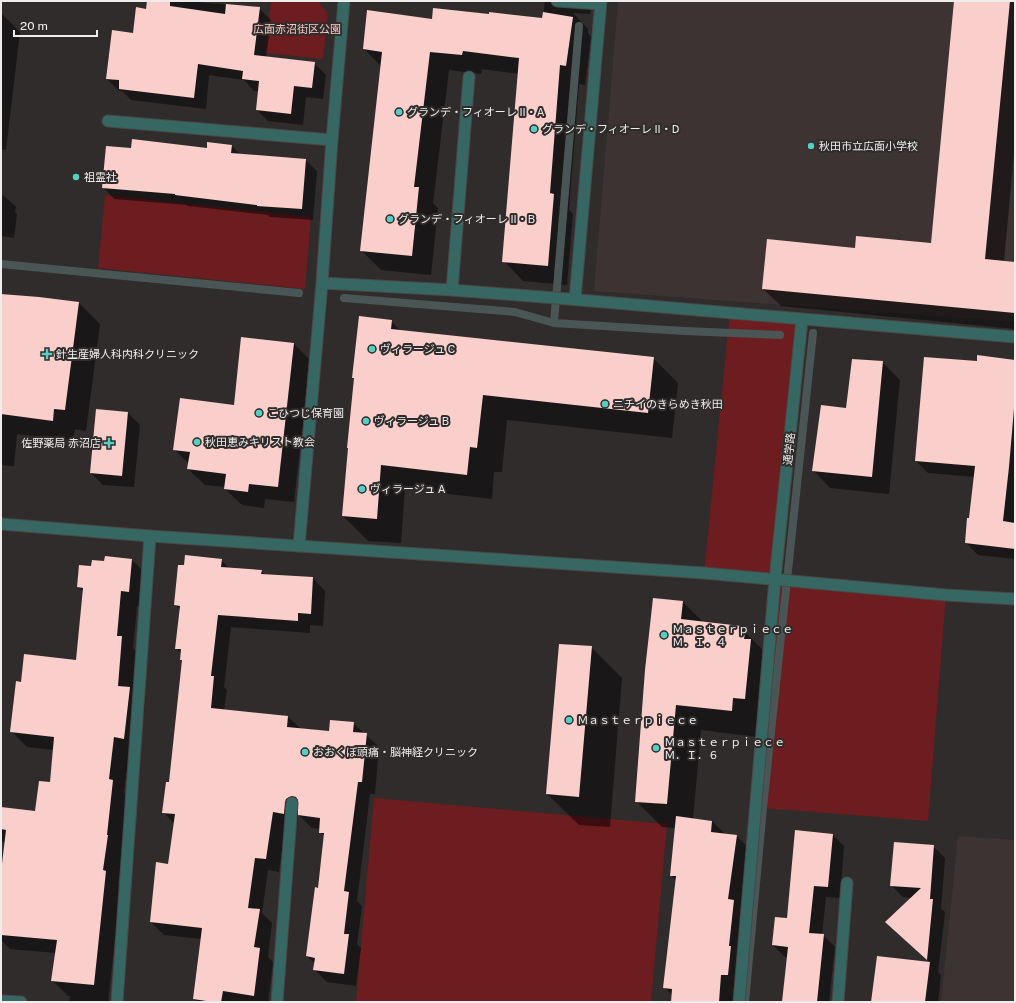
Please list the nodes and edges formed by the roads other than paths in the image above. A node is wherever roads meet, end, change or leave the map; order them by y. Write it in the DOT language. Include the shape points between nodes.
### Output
graph roads {
  1 [pos="344,1"];
  2 [pos="557,1"];
  3 [pos="600,3"];
  4 [pos="469,77"];
  5 [pos="108,121"];
  6 [pos="332,140"];
  7 [pos="322,283"];
  8 [pos="452,290"];
  9 [pos="571,299"];
  10 [pos="802,319"];
  11 [pos="1015,337"];
  12 [pos="1,524"];
  13 [pos="150,536"];
  14 [pos="299,546"];
  15 [pos="776,580"];
  16 [pos="1015,599"];
  17 [pos="292,803"];
  18 [pos="847,884"];
  19 [pos="1,1000"];
  20 [pos="21,1002"];
  21 [pos="117,1002"];
  22 [pos="277,1002"];
  23 [pos="739,1002"];
  24 [pos="838,1002"];
  1 -- 6 [label="street"];
  2 -- 3 [label="street"];
  3 -- 9 [label="street"];
  4 -- 8 [label="street"];
  5 -- 6 [label="street"];
  6 -- 7 [label="street"];
  7 -- 8 [label="street"];
  7 -- 14 [label="street"];
  8 -- 9 [label="street"];
  9 -- 10 [label="street"];
  10 -- 11 [label="street"];
  10 -- 15 [label="street, 通学路"];
  12 -- 13 [label="street"];
  13 -- 14 [label="street"];
  13 -- 21 [label="street"];
  14 -- 15 [label="street"];
  15 -- 16 [label="street"];
  15 -- 23 [label="street, 通学路"];
  17 -- 22 [label="street"];
  18 -- 24 [label="street"];
  19 -- 20 [label="street"];
}
